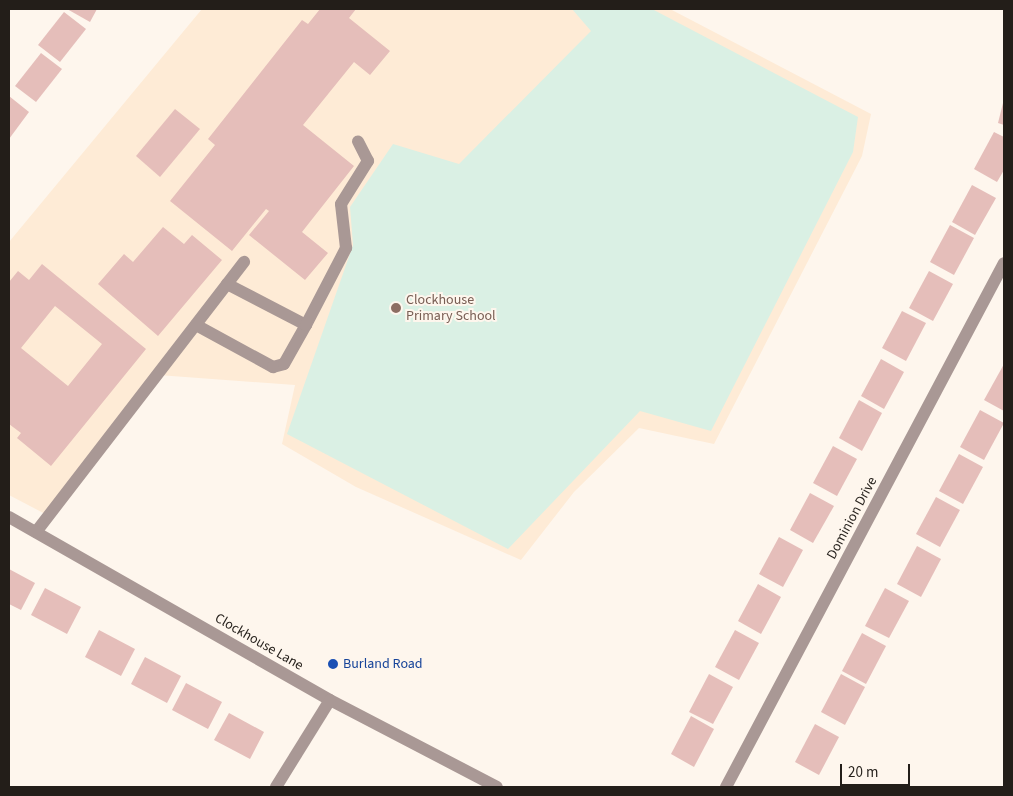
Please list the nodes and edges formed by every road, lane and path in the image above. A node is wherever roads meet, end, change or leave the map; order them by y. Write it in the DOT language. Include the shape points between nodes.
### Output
graph roads {
  1 [pos="358,140"];
  2 [pos="244,262"];
  3 [pos="1004,262"];
  4 [pos="227,284"];
  5 [pos="196,324"];
  6 [pos="306,325"];
  7 [pos="9,517"];
  8 [pos="36,532"];
  9 [pos="330,700"];
  10 [pos="276,787"];
  11 [pos="497,787"];
  12 [pos="726,787"];
  1 -- 6 [label="street" via="368,161 341,204 346,248"];
  2 -- 4 [label="street"];
  3 -- 12 [label="street, Dominion Drive"];
  4 -- 5 [label="street"];
  4 -- 6 [label="street"];
  5 -- 6 [label="street" via="273,367 284,364"];
  5 -- 8 [label="street"];
  7 -- 8 [label="street, Clockhouse Lane"];
  8 -- 9 [label="street, Clockhouse Lane"];
  9 -- 10 [label="street"];
  9 -- 11 [label="street, Clockhouse Lane"];
}
